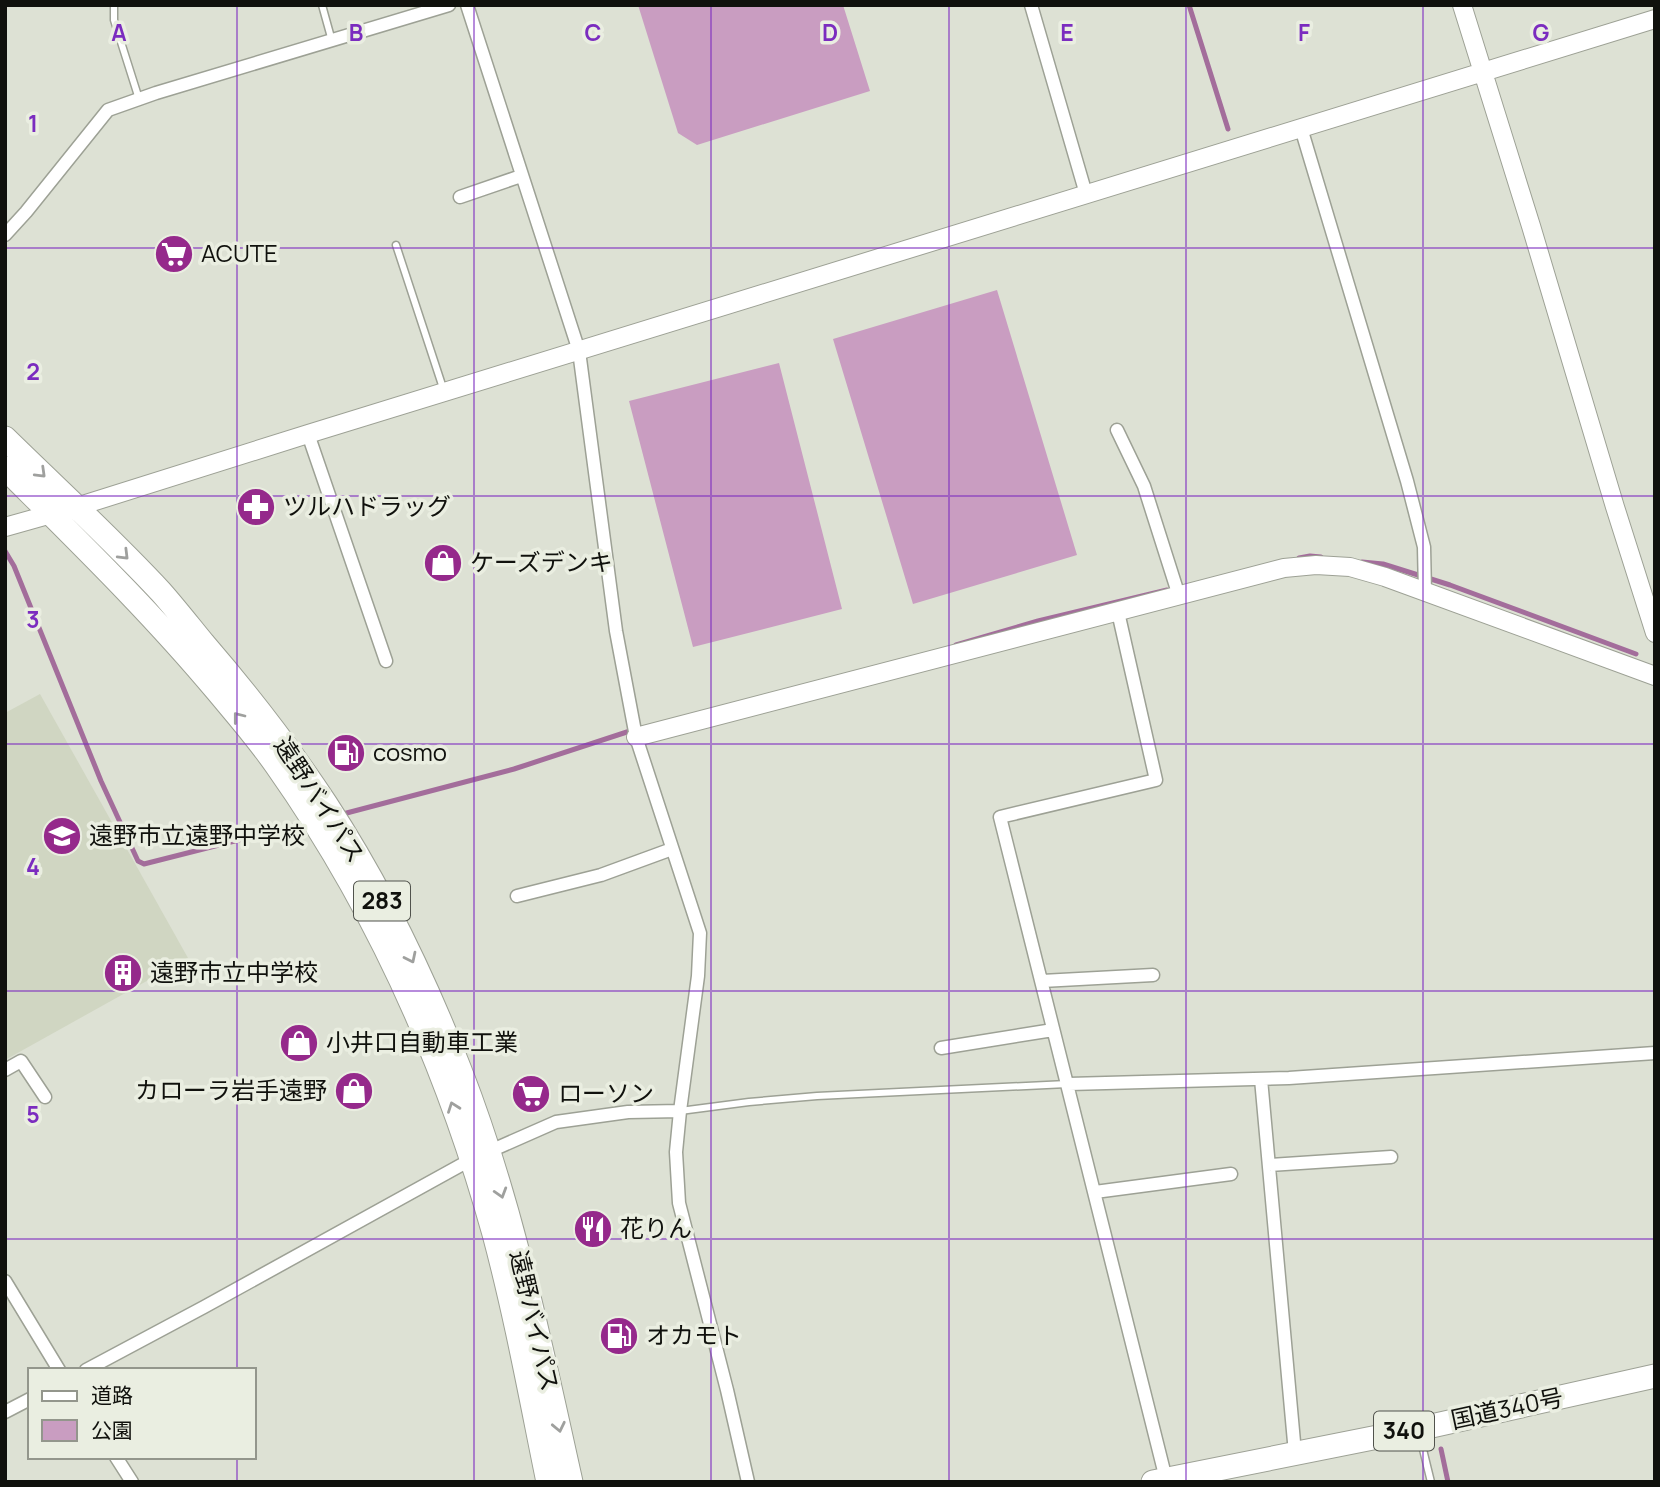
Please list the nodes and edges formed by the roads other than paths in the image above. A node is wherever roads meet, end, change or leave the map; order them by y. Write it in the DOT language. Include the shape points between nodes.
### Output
graph roads {
  1 [pos="114,5"];
  2 [pos="322,5"];
  3 [pos="449,5"];
  4 [pos="467,5"];
  5 [pos="1031,5"];
  6 [pos="1462,5"];
  7 [pos="1655,19"];
  8 [pos="332,41"];
  9 [pos="1483,71"];
  10 [pos="139,100"];
  11 [pos="1301,128"];
  12 [pos="521,176"];
  13 [pos="1086,194"];
  14 [pos="460,197"];
  15 [pos="5,235"];
  16 [pos="396,246"];
  17 [pos="579,351"];
  18 [pos="444,392"];
  19 [pos="1117,430"];
  20 [pos="309,434"];
  21 [pos="5,438"];
  22 [pos="5,468"];
  23 [pos="76,507"];
  24 [pos="51,514"];
  25 [pos="5,527"];
  26 [pos="1425,590"];
  27 [pos="1179,595"];
  28 [pos="1118,612"];
  29 [pos="1655,633"];
  30 [pos="386,661"];
  31 [pos="1655,676"];
  32 [pos="636,737"];
  33 [pos="672,849"];
  34 [pos="517,896"];
  35 [pos="1153,975"];
  36 [pos="1042,981"];
  37 [pos="1053,1030"];
  38 [pos="941,1048"];
  39 [pos="1655,1054"];
  40 [pos="5,1070"];
  41 [pos="1261,1079"];
  42 [pos="1069,1084"];
  43 [pos="45,1097"];
  44 [pos="680,1111"];
  45 [pos="480,1155"];
  46 [pos="1391,1157"];
  47 [pos="1269,1166"];
  48 [pos="1231,1174"];
  49 [pos="1095,1192"];
  50 [pos="5,1281"];
  51 [pos="58,1368"];
  52 [pos="90,1368"];
  53 [pos="1655,1377"];
  54 [pos="28,1400"];
  55 [pos="5,1412"];
  56 [pos="1418,1429"];
  57 [pos="1295,1453"];
  58 [pos="117,1459"];
  59 [pos="1160,1480"];
  60 [pos="132,1482"];
  61 [pos="548,1482"];
  62 [pos="570,1482"];
  63 [pos="748,1482"];
  64 [pos="1431,1482"];
  1 -- 10 [label="lane" via="114,20"];
  2 -- 8 [label="lane"];
  3 -- 8 [label="street"];
  4 -- 12 [label="street"];
  5 -- 13 [label="street"];
  6 -- 9 [label="street"];
  7 -- 9 [label="street"];
  8 -- 10 [label="street"];
  9 -- 11 [label="street"];
  9 -- 29 [label="street"];
  10 -- 15 [label="street" via="108,110"];
  11 -- 13 [label="street"];
  11 -- 26 [label="street" via="1407,481 1424,547"];
  12 -- 14 [label="street"];
  12 -- 17 [label="street"];
  13 -- 17 [label="street"];
  16 -- 18 [label="lane"];
  17 -- 18 [label="street"];
  17 -- 32 [label="street" via="616,631"];
  18 -- 20 [label="street"];
  19 -- 27 [label="street" via="1144,486"];
  20 -- 23 [label="street"];
  20 -- 30 [label="street"];
  21 -- 23 [label="highway, 遠野バイパス / 283, one-way"];
  22 -- 24 [label="highway, 遠野バイパス / 283"];
  23 -- 24 [label="street"];
  23 -- 45 [label="highway, 遠野バイパス / 283, one-way" via="162,593 221,663 327,806 393,920 428,993 461,1071"];
  24 -- 25 [label="street"];
  45 -- 24 [label="highway, 遠野バイパス / 283, one-way" via="391,957 321,832 275,764 194,664"];
  26 -- 27 [label="street" via="1350,567 1316,565 1284,568"];
  26 -- 31 [label="street"];
  27 -- 28 [label="street"];
  28 -- 32 [label="street"];
  28 -- 36 [label="street" via="1156,780 1000,817"];
  32 -- 33 [label="street"];
  33 -- 34 [label="street"];
  33 -- 44 [label="street" via="699,933 698,976"];
  35 -- 36 [label="street"];
  36 -- 37 [label="street"];
  37 -- 38 [label="street"];
  37 -- 42 [label="street"];
  39 -- 41 [label="street"];
  40 -- 43 [label="street" via="21,1061"];
  41 -- 42 [label="street"];
  41 -- 47 [label="street"];
  42 -- 44 [label="lane" via="817,1096"];
  42 -- 49 [label="street"];
  44 -- 45 [label="street" via="628,1112 556,1122"];
  44 -- 63 [label="street" via="679,1203"];
  45 -- 52 [label="street"];
  45 -- 61 [label="highway, 遠野バイパス / 283"];
  45 -- 62 [label="highway, 遠野バイパス / 283, one-way" via="502,1195 524,1274"];
  46 -- 47 [label="street"];
  47 -- 57 [label="street"];
  48 -- 49 [label="street"];
  49 -- 59 [label="street"];
  50 -- 51 [label="street"];
  53 -- 56 [label="highway, 国道340号 / 340"];
  54 -- 55 [label="street"];
  56 -- 57 [label="highway, 国道340号 / 340"];
  56 -- 64 [label="lane"];
  57 -- 59 [label="highway, 国道340号 / 340"];
  58 -- 60 [label="street"];
}
